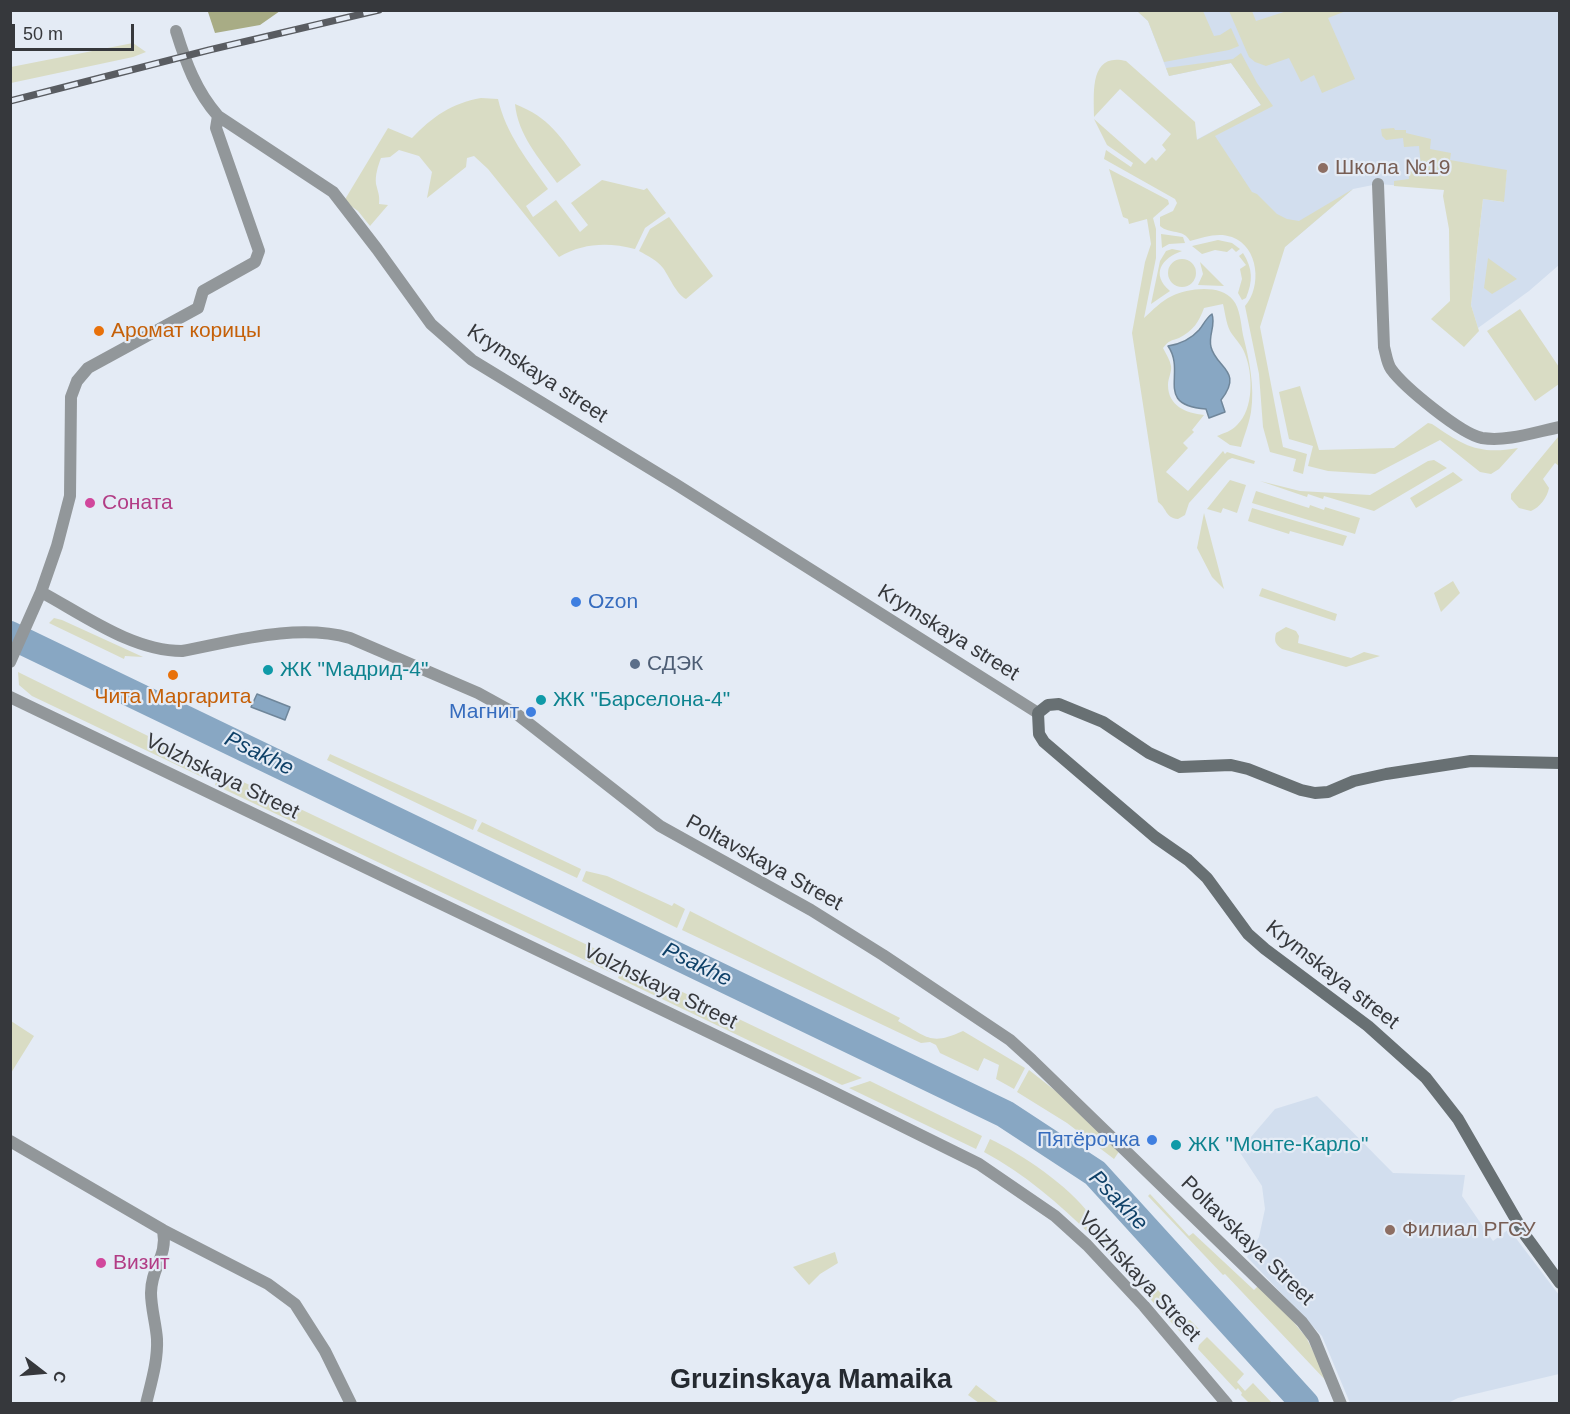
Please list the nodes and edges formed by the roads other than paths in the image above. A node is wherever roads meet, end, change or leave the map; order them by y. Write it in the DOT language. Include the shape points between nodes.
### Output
graph roads {
  1 [pos="176,31"];
  2 [pos="218,116"];
  3 [pos="1378,184"];
  4 [pos="1560,427"];
  5 [pos="41,592"];
  6 [pos="10,662"];
  7 [pos="10,697"];
  8 [pos="1038,713"];
  9 [pos="1560,763"];
  10 [pos="10,1141"];
  11 [pos="163,1230"];
  12 [pos="1560,1283"];
  13 [pos="146,1404"];
  14 [pos="351,1404"];
  15 [pos="1227,1404"];
  16 [pos="1341,1404"];
  1 -- 2 [label="street, Krymskaya street" via="194,83"];
  2 -- 5 [label="street" via="216,128 259,251 255,262 203,291 198,308 88,368 77,381 72,397 69,496"];
  2 -- 8 [label="street, Krymskaya street" via="333,192 431,324 472,360"];
  3 -- 4 [label="street" via="1384,347 1390,367 1413,393 1469,434 1496,439"];
  5 -- 6 [label="street"];
  5 -- 16 [label="street, Poltavskaya Street" via="126,638 166,651 306,631 332,633 478,693 518,715 660,826 811,910 1010,1040 1302,1322 1314,1338"];
  7 -- 15 [label="street, Volzhskaya Street" via="979,1164 1054,1216 1087,1245"];
  8 -- 9 [label="street" via="1048,705 1059,704 1103,722 1149,753 1180,768 1231,765 1315,793 1386,774 1471,761"];
  8 -- 12 [label="street, Krymskaya street" via="1039,734 1044,742 1201,872 1248,934 1368,1026 1426,1078 1458,1119 1525,1235"];
  10 -- 11 [label="street"];
  11 -- 13 [label="street" via="165,1243 151,1294 157,1343"];
  11 -- 14 [label="street" via="268,1284 295,1304 325,1351"];
}
